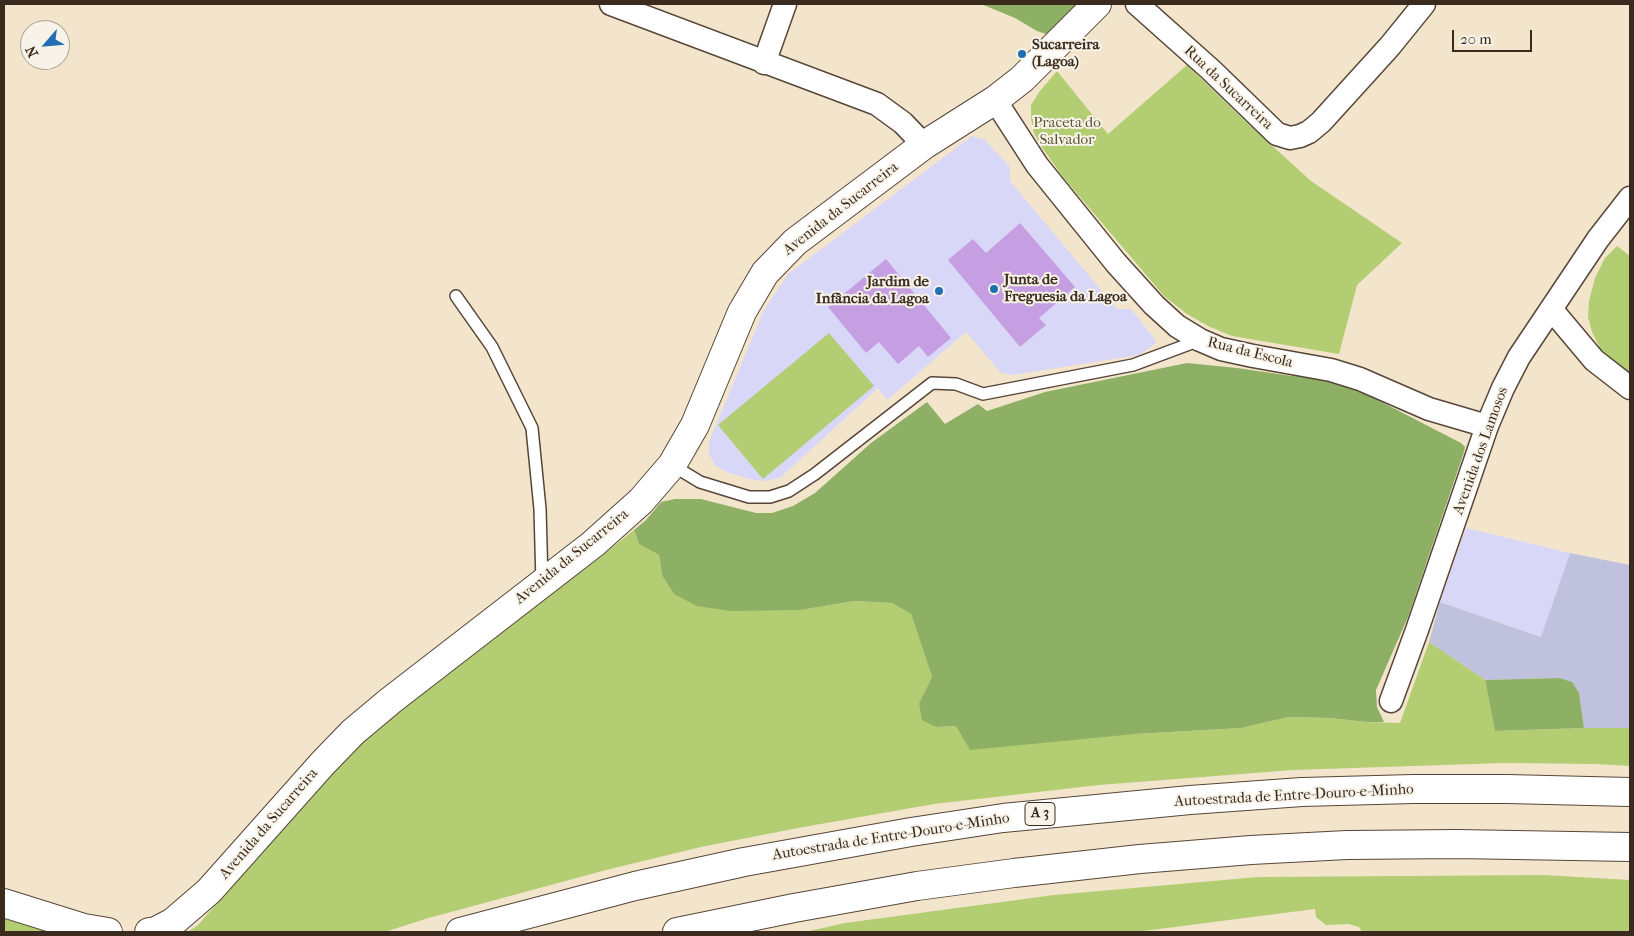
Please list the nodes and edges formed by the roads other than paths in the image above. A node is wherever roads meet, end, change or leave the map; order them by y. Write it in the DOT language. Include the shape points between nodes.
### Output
graph roads {
  1 [pos="611,4"];
  2 [pos="785,4"];
  3 [pos="1097,4"];
  4 [pos="1137,4"];
  5 [pos="1424,4"];
  6 [pos="764,63"];
  7 [pos="995,100"];
  8 [pos="924,145"];
  9 [pos="1630,198"];
  10 [pos="456,296"];
  11 [pos="1552,310"];
  12 [pos="1200,340"];
  13 [pos="1630,388"];
  14 [pos="1487,426"];
  15 [pos="672,464"];
  16 [pos="542,583"];
  17 [pos="1391,701"];
  18 [pos="1630,792"];
  19 [pos="1630,848"];
  20 [pos="4,903"];
  21 [pos="108,932"];
  22 [pos="150,932"];
  23 [pos="460,932"];
  24 [pos="676,932"];
  1 -- 6 [label="street"];
  2 -- 6 [label="street"];
  3 -- 7 [label="main road, Avenida da Sucarreira" via="1022,79"];
  4 -- 5 [label="street, Rua da Sucarreira" via="1277,134 1290,138 1309,132 1321,122"];
  6 -- 8 [label="street" via="877,104 903,123"];
  7 -- 8 [label="main road, Avenida da Sucarreira"];
  7 -- 12 [label="street, Rua da Escola" via="1037,165 1116,263 1154,305 1177,326"];
  8 -- 15 [label="main road, Avenida da Sucarreira" via="794,242 765,273 742,312 695,425"];
  9 -- 11 [label="street, Avenida dos Lamosos" via="1598,239"];
  10 -- 16 [label="lane" via="492,346 532,428 540,509"];
  11 -- 13 [label="street" via="1594,360"];
  11 -- 14 [label="street, Avenida dos Lamosos" via="1520,357"];
  12 -- 14 [label="street, Rua da Escola" via="1221,349 1331,370 1429,409"];
  12 -- 15 [label="lane" via="1133,365 983,394 956,384 932,383 815,474 789,491 770,497 749,496 700,482"];
  14 -- 17 [label="street, Avenida dos Lamosos"];
  15 -- 16 [label="main road, Avenida da Sucarreira" via="641,500 593,544"];
  16 -- 22 [label="main road, Avenida da Sucarreira" via="353,732 190,910"];
  18 -- 23 [label="main road, Autoestrada de Entre-Douro-e-Minho / A 3" via="1507,789 1302,792 1003,818 744,862 634,886"];
  19 -- 24 [label="main road" via="1347,845 1140,859 917,886"];
  20 -- 21 [label="main road" via="84,928"];
}
